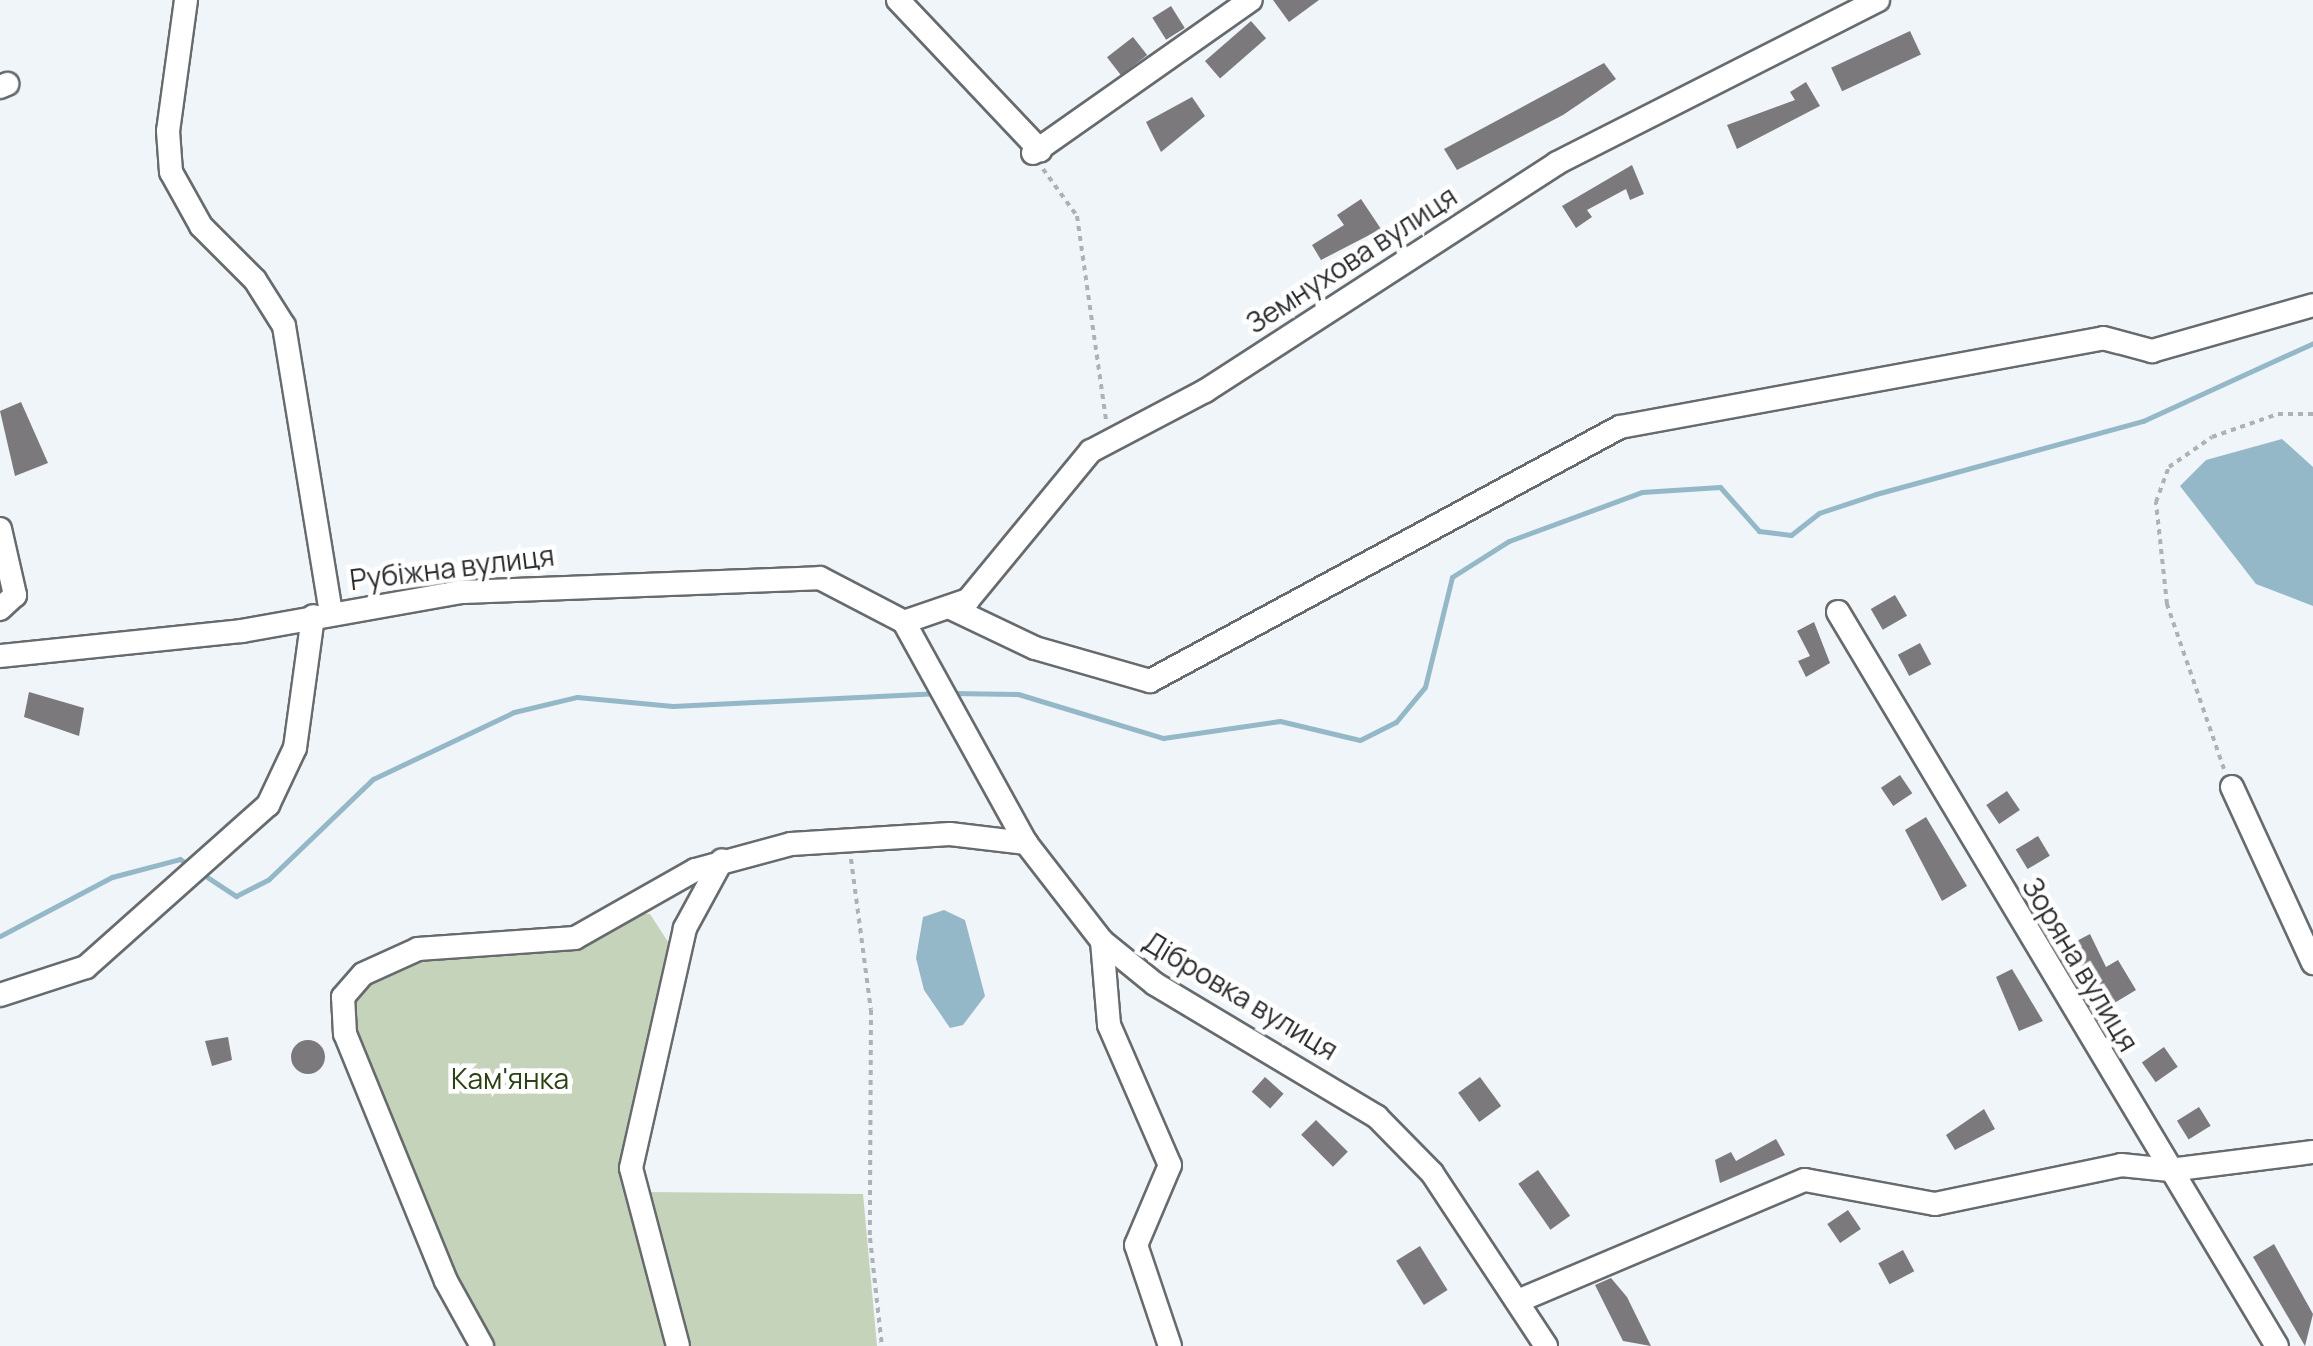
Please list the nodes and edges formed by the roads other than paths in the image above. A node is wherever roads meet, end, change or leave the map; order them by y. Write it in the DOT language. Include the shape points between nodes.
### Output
graph roads {
  1 [pos="186,0"];
  2 [pos="898,0"];
  3 [pos="1251,0"];
  4 [pos="1878,0"];
  5 [pos="2313,304"];
  6 [pos="0,528"];
  7 [pos="951,608"];
  8 [pos="0,609"];
  9 [pos="1838,612"];
  10 [pos="322,615"];
  11 [pos="904,622"];
  12 [pos="0,656"];
  13 [pos="2232,787"];
  14 [pos="1026,843"];
  15 [pos="722,860"];
  16 [pos="1102,942"];
  17 [pos="2313,963"];
  18 [pos="0,995"];
  19 [pos="2313,1152"];
  20 [pos="2170,1170"];
  21 [pos="1518,1302"];
  22 [pos="482,1346"];
  23 [pos="678,1346"];
  24 [pos="1170,1346"];
  25 [pos="1546,1346"];
  26 [pos="2277,1346"];
  1 -- 10 [label="street" via="168,131 171,172 201,226 255,280 284,326"];
  2 -- 3 [label="street" via="1041,147"];
  4 -- 7 [label="street, Земнухова вулиця" via="1557,163 1205,391 1101,445 993,575"];
  5 -- 7 [label="street" via="2152,351 2103,338 1620,427 1150,680 1035,648"];
  6 -- 8 [label="street" via="15,595"];
  7 -- 11 [label="street, Земнухова вулиця"];
  9 -- 20 [label="street, Зоряна вулиця"];
  10 -- 11 [label="street, Рубіжна вулиця" via="461,592 774,573 820,578"];
  10 -- 12 [label="street, Рубіжна вулиця"];
  10 -- 18 [label="street" via="282,782 190,880 86,966"];
  11 -- 14 [label="street, Дібровка вулиця"];
  13 -- 17 [label="street"];
  14 -- 15 [label="street" via="950,834 850,839"];
  14 -- 16 [label="street, Дібровка вулиця"];
  15 -- 22 [label="street" via="575,938 418,949 375,966 343,997 345,1034 446,1281"];
  15 -- 23 [label="street" via="685,928 631,1168"];
  16 -- 21 [label="street, Дібровка вулиця" via="1155,984 1377,1117 1432,1173"];
  16 -- 24 [label="street" via="1110,1026 1170,1165 1136,1245"];
  19 -- 20 [label="street"];
  20 -- 21 [label="street" via="2121,1166 1935,1204 1805,1180"];
  20 -- 26 [label="street, Зоряна вулиця"];
  21 -- 25 [label="street, Дібровка вулиця"];
}
